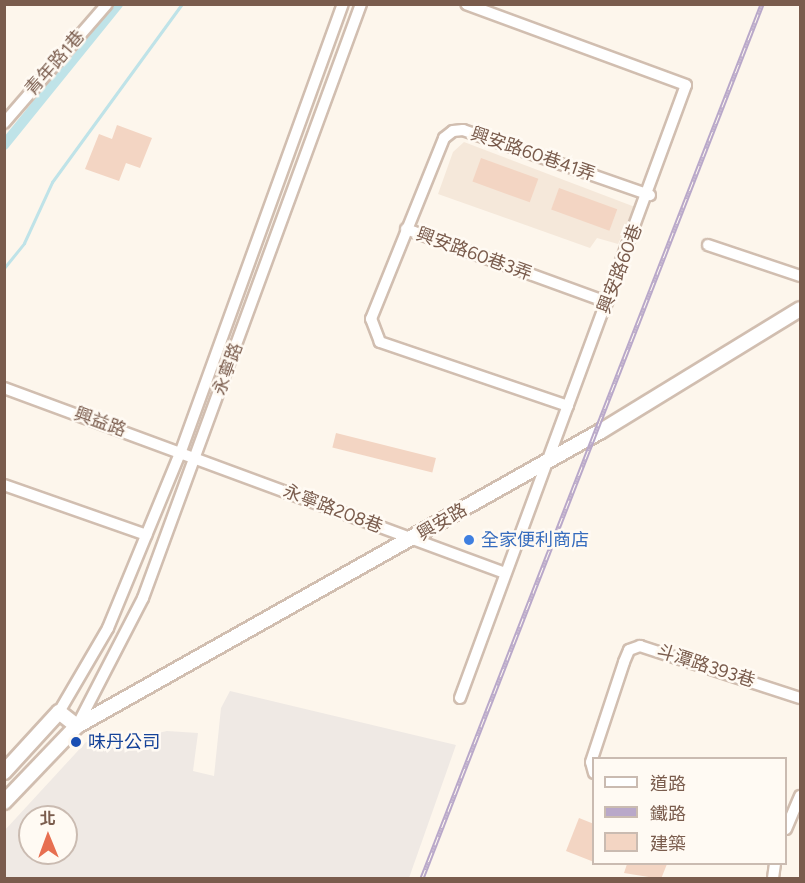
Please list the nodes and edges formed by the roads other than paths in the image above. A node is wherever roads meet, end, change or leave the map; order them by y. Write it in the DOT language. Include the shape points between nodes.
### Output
graph roads {
  1 [pos="107,4"];
  2 [pos="343,4"];
  3 [pos="361,4"];
  4 [pos="466,4"];
  5 [pos="4,123"];
  6 [pos="650,195"];
  7 [pos="406,229"];
  8 [pos="708,245"];
  9 [pos="801,276"];
  10 [pos="607,303"];
  11 [pos="801,309"];
  12 [pos="4,388"];
  13 [pos="568,406"];
  14 [pos="181,451"];
  15 [pos="554,453"];
  16 [pos="196,457"];
  17 [pos="4,485"];
  18 [pos="147,535"];
  19 [pos="412,540"];
  20 [pos="505,573"];
  21 [pos="460,698"];
  22 [pos="801,698"];
  23 [pos="59,712"];
  24 [pos="77,726"];
  25 [pos="596,757"];
  26 [pos="4,772"];
  27 [pos="801,796"];
  28 [pos="4,802"];
  29 [pos="787,827"];
  1 -- 5 [label="street, 青年路1巷"];
  2 -- 14 [label="street, 永寧路"];
  3 -- 16 [label="street, 永寧路"];
  4 -- 6 [label="street, 興安路60巷" via="686,85"];
  6 -- 7 [label="street, 興安路60巷41弄" via="463,129 444,138"];
  6 -- 10 [label="street, 興安路60巷"];
  7 -- 10 [label="street, 興安路60巷3弄"];
  7 -- 13 [label="street, 興安路60巷3弄" via="371,319 380,342"];
  8 -- 9 [label="street"];
  10 -- 13 [label="street, 興安路60巷"];
  11 -- 15 [label="street, 興安路" via="601,431"];
  12 -- 14 [label="street, 興益路"];
  13 -- 15 [label="street, 興安路60巷"];
  14 -- 16 [label="street, 興益路"];
  14 -- 18 [label="street, 永寧路"];
  15 -- 19 [label="street, 興安路"];
  15 -- 20 [label="street, 興安路60巷"];
  16 -- 19 [label="street, 永寧路208巷"];
  16 -- 24 [label="street, 永寧路" via="126,637"];
  17 -- 18 [label="street"];
  18 -- 23 [label="street, 永寧路" via="108,628"];
  19 -- 20 [label="street, 永寧路208巷"];
  19 -- 24 [label="street, 興安路"];
  20 -- 21 [label="street, 興安路60巷"];
  22 -- 25 [label="street, 斗潭路393巷" via="640,646 629,650 624,662"];
  23 -- 24 [label="street"];
  23 -- 26 [label="street"];
  24 -- 28 [label="street, 興安路"];
  27 -- 29 [label="street"];
}
